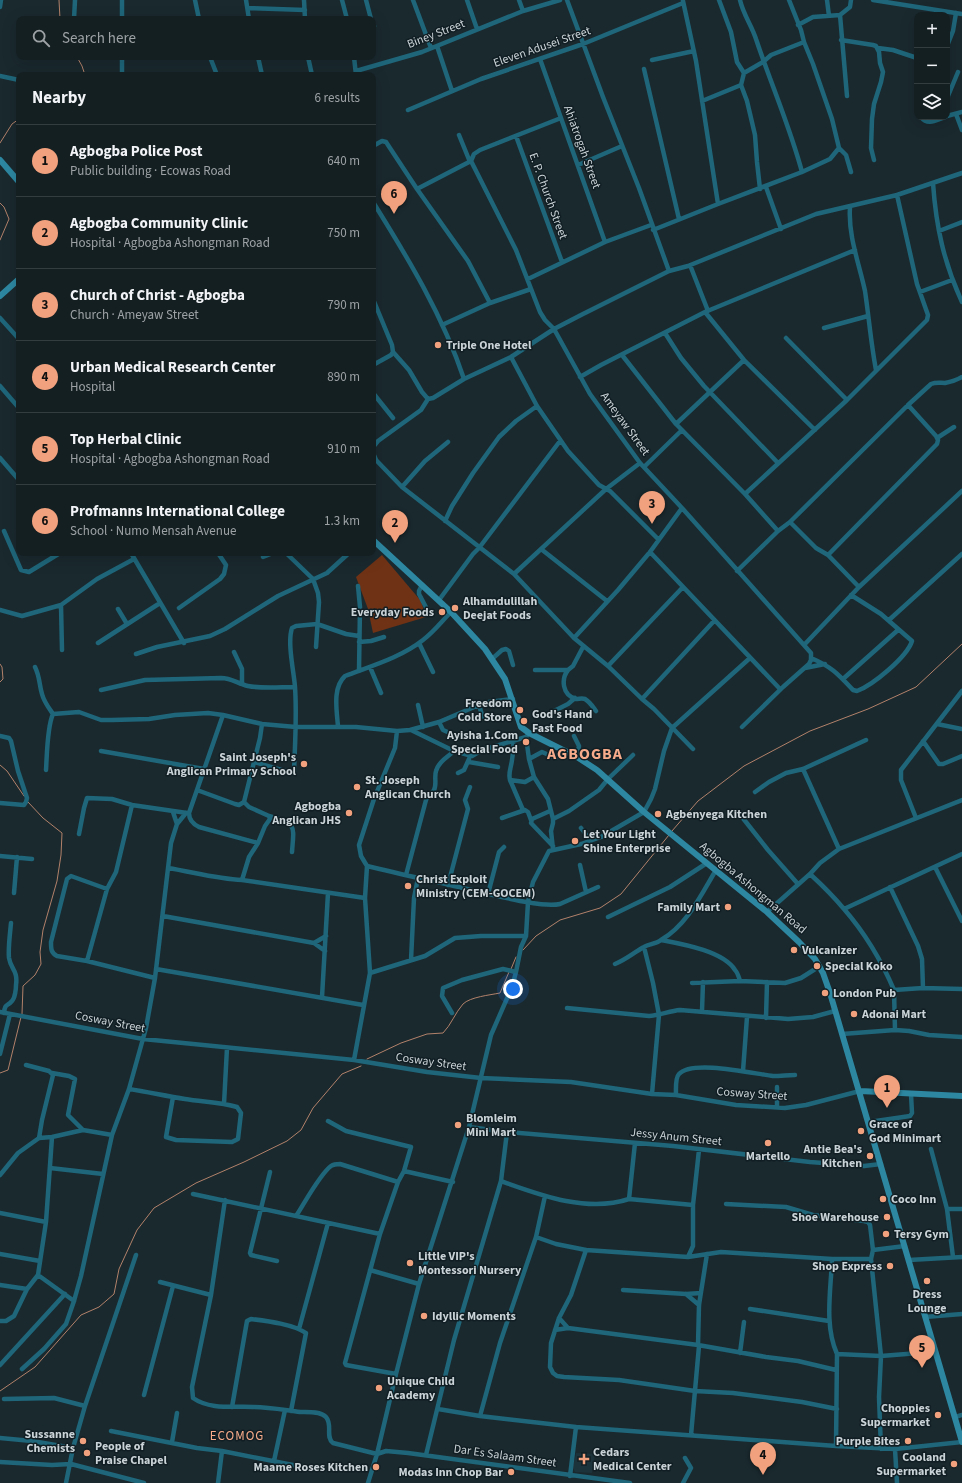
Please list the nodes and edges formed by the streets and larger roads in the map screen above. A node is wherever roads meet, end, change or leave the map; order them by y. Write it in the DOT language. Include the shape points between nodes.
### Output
graph roads {
  1 [pos="1,0"];
  2 [pos="75,0"];
  3 [pos="122,0"];
  4 [pos="195,0"];
  5 [pos="246,0"];
  6 [pos="304,0"];
  7 [pos="342,0"];
  8 [pos="366,0"];
  9 [pos="413,0"];
  10 [pos="467,0"];
  11 [pos="519,0"];
  12 [pos="560,0"];
  13 [pos="567,0"];
  14 [pos="720,0"];
  15 [pos="740,0"];
  16 [pos="789,0"];
  17 [pos="827,0"];
  18 [pos="851,0"];
  19 [pos="874,0"];
  20 [pos="683,1"];
  21 [pos="902,2"];
  22 [pos="0,7"];
  23 [pos="248,8"];
  24 [pos="305,10"];
  25 [pos="523,11"];
  26 [pos="956,13"];
  27 [pos="962,14"];
  28 [pos="840,15"];
  29 [pos="74,16"];
  30 [pos="122,16"];
  31 [pos="198,16"];
  32 [pos="249,16"];
  33 [pos="305,16"];
  34 [pos="346,16"];
  35 [pos="371,16"];
  36 [pos="829,16"];
  37 [pos="798,25"];
  38 [pos="477,29"];
  39 [pos="950,38"];
  40 [pos="841,40"];
  41 [pos="804,42"];
  42 [pos="583,44"];
  43 [pos="437,46"];
  44 [pos="877,47"];
  45 [pos="431,48"];
  46 [pos="694,51"];
  47 [pos="914,57"];
  48 [pos="540,59"];
  49 [pos="122,60"];
  50 [pos="211,60"];
  51 [pos="259,60"];
  52 [pos="309,60"];
  53 [pos="354,60"];
  54 [pos="652,60"];
  55 [pos="763,62"];
  56 [pos="644,68"];
  57 [pos="122,72"];
  58 [pos="216,72"];
  59 [pos="261,72"];
  60 [pos="311,72"];
  61 [pos="356,72"];
  62 [pos="359,72"];
  63 [pos="958,72"];
  64 [pos="744,73"];
  65 [pos="0,76"];
  66 [pos="16,79"];
  67 [pos="741,85"];
  68 [pos="950,91"];
  69 [pos="452,92"];
  70 [pos="847,96"];
  71 [pos="702,101"];
  72 [pos="408,110"];
  73 [pos="962,112"];
  74 [pos="956,114"];
  75 [pos="950,116"];
  76 [pos="561,118"];
  77 [pos="923,120"];
  78 [pos="936,120"];
  79 [pos="962,130"];
  80 [pos="459,135"];
  81 [pos="516,136"];
  82 [pos="376,144"];
  83 [pos="622,146"];
  84 [pos="839,148"];
  85 [pos="0,160"];
  86 [pos="874,160"];
  87 [pos="470,161"];
  88 [pos="578,165"];
  89 [pos="802,172"];
  90 [pos="851,172"];
  91 [pos="962,173"];
  92 [pos="16,179"];
  93 [pos="933,183"];
  94 [pos="766,187"];
  95 [pos="417,189"];
  96 [pos="760,189"];
  97 [pos="897,195"];
  98 [pos="718,204"];
  99 [pos="376,207"];
  100 [pos="850,207"];
  101 [pos="679,219"];
  102 [pos="962,222"];
  103 [pos="652,227"];
  104 [pos="781,229"];
  105 [pos="939,230"];
  106 [pos="605,242"];
  107 [pos="855,250"];
  108 [pos="562,262"];
  109 [pos="690,265"];
  110 [pos="669,271"];
  111 [pos="528,279"];
  112 [pos="952,280"];
  113 [pos="16,283"];
  114 [pos="531,289"];
  115 [pos="920,292"];
  116 [pos="0,296"];
  117 [pos="962,302"];
  118 [pos="490,303"];
  119 [pos="376,306"];
  120 [pos="706,312"];
  121 [pos="868,316"];
  122 [pos="0,318"];
  123 [pos="442,325"];
  124 [pos="824,328"];
  125 [pos="554,329"];
  126 [pos="665,333"];
  127 [pos="16,336"];
  128 [pos="786,338"];
  129 [pos="393,352"];
  130 [pos="622,355"];
  131 [pos="511,357"];
  132 [pos="744,360"];
  133 [pos="376,363"];
  134 [pos="876,370"];
  135 [pos="580,377"];
  136 [pos="464,378"];
  137 [pos="962,378"];
  138 [pos="0,386"];
  139 [pos="709,392"];
  140 [pos="376,396"];
  141 [pos="428,399"];
  142 [pos="847,400"];
  143 [pos="16,405"];
  144 [pos="537,406"];
  145 [pos="908,406"];
  146 [pos="393,418"];
  147 [pos="676,424"];
  148 [pos="954,427"];
  149 [pos="682,430"];
  150 [pos="815,430"];
  151 [pos="937,438"];
  152 [pos="560,441"];
  153 [pos="448,442"];
  154 [pos="376,443"];
  155 [pos="0,458"];
  156 [pos="376,460"];
  157 [pos="640,463"];
  158 [pos="778,463"];
  159 [pos="644,467"];
  160 [pos="16,477"];
  161 [pos="402,487"];
  162 [pos="606,489"];
  163 [pos="962,491"];
  164 [pos="745,494"];
  165 [pos="682,508"];
  166 [pos="445,521"];
  167 [pos="790,522"];
  168 [pos="4,531"];
  169 [pos="778,531"];
  170 [pos="658,540"];
  171 [pos="376,543"];
  172 [pos="479,548"];
  173 [pos="541,549"];
  174 [pos="650,552"];
  175 [pos="962,554"];
  176 [pos="828,555"];
  177 [pos="55,556"];
  178 [pos="132,556"];
  179 [pos="220,556"];
  180 [pos="289,556"];
  181 [pos="346,556"];
  182 [pos="134,559"];
  183 [pos="737,571"];
  184 [pos="514,574"];
  185 [pos="313,579"];
  186 [pos="422,585"];
  187 [pos="358,586"];
  188 [pos="858,587"];
  189 [pos="683,588"];
  190 [pos="851,595"];
  191 [pos="439,600"];
  192 [pos="608,601"];
  193 [pos="160,603"];
  194 [pos="61,605"];
  195 [pos="179,608"];
  196 [pos="118,609"];
  197 [pos="0,610"];
  198 [pos="451,612"];
  199 [pos="429,613"];
  200 [pos="889,620"];
  201 [pos="714,621"];
  202 [pos="127,624"];
  203 [pos="317,624"];
  204 [pos="898,630"];
  205 [pos="359,636"];
  206 [pos="384,637"];
  207 [pos="574,638"];
  208 [pos="359,642"];
  209 [pos="98,643"];
  210 [pos="184,643"];
  211 [pos="419,643"];
  212 [pos="804,645"];
  213 [pos="583,646"];
  214 [pos="316,647"];
  215 [pos="62,650"];
  216 [pos="234,652"];
  217 [pos="136,654"];
  218 [pos="750,658"];
  219 [pos="811,658"];
  220 [pos="492,659"];
  221 [pos="513,664"];
  222 [pos="825,664"];
  223 [pos="608,666"];
  224 [pos="807,666"];
  225 [pos="35,667"];
  226 [pos="370,667"];
  227 [pos="535,670"];
  228 [pos="568,670"];
  229 [pos="360,671"];
  230 [pos="433,672"];
  231 [pos="843,679"];
  232 [pos="242,684"];
  233 [pos="295,687"];
  234 [pos="780,689"];
  235 [pos="101,690"];
  236 [pos="962,691"];
  237 [pos="381,693"];
  238 [pos="575,698"];
  239 [pos="513,699"];
  240 [pos="642,699"];
  241 [pos="418,705"];
  242 [pos="479,705"];
  243 [pos="596,711"];
  244 [pos="53,714"];
  245 [pos="222,715"];
  246 [pos="544,716"];
  247 [pos="494,718"];
  248 [pos="439,722"];
  249 [pos="262,724"];
  250 [pos="937,724"];
  251 [pos="296,727"];
  252 [pos="338,727"];
  253 [pos="423,727"];
  254 [pos="672,728"];
  255 [pos="742,728"];
  256 [pos="962,729"];
  257 [pos="410,730"];
  258 [pos="397,731"];
  259 [pos="452,734"];
  260 [pos="527,735"];
  261 [pos="0,736"];
  262 [pos="574,736"];
  263 [pos="513,740"];
  264 [pos="866,740"];
  265 [pos="924,741"];
  266 [pos="693,749"];
  267 [pos="562,750"];
  268 [pos="101,751"];
  269 [pos="454,751"];
  270 [pos="633,755"];
  271 [pos="469,756"];
  272 [pos="962,756"];
  273 [pos="577,757"];
  274 [pos="529,759"];
  275 [pos="254,762"];
  276 [pos="469,762"];
  277 [pos="498,767"];
  278 [pos="204,769"];
  279 [pos="803,769"];
  280 [pos="46,770"];
  281 [pos="458,773"];
  282 [pos="534,777"];
  283 [pos="608,779"];
  284 [pos="510,780"];
  285 [pos="470,787"];
  286 [pos="196,790"];
  287 [pos="755,792"];
  288 [pos="962,800"];
  289 [pos="244,802"];
  290 [pos="0,803"];
  291 [pos="132,805"];
  292 [pos="522,810"];
  293 [pos="550,811"];
  294 [pos="173,812"];
  295 [pos="644,812"];
  296 [pos="187,813"];
  297 [pos="269,816"];
  298 [pos="742,817"];
  299 [pos="502,818"];
  300 [pos="916,818"];
  301 [pos="553,819"];
  302 [pos="531,820"];
  303 [pos="177,824"];
  304 [pos="581,828"];
  305 [pos="79,834"];
  306 [pos="591,841"];
  307 [pos="258,843"];
  308 [pos="504,847"];
  309 [pos="553,847"];
  310 [pos="839,849"];
  311 [pos="292,852"];
  312 [pos="962,854"];
  313 [pos="0,856"];
  314 [pos="17,857"];
  315 [pos="32,859"];
  316 [pos="707,863"];
  317 [pos="580,865"];
  318 [pos="367,866"];
  319 [pos="935,867"];
  320 [pos="168,868"];
  321 [pos="716,870"];
  322 [pos="810,874"];
  323 [pos="406,875"];
  324 [pos="418,878"];
  325 [pos="242,880"];
  326 [pos="798,884"];
  327 [pos="448,885"];
  328 [pos="598,887"];
  329 [pos="890,887"];
  330 [pos="108,889"];
  331 [pos="586,892"];
  332 [pos="14,893"];
  333 [pos="328,893"];
  334 [pos="488,894"];
  335 [pos="365,898"];
  336 [pos="528,902"];
  337 [pos="844,909"];
  338 [pos="767,912"];
  339 [pos="163,916"];
  340 [pos="608,918"];
  341 [pos="962,921"];
  342 [pos="11,923"];
  343 [pos="326,936"];
  344 [pos="526,936"];
  345 [pos="661,940"];
  346 [pos="314,943"];
  347 [pos="644,947"];
  348 [pos="325,951"];
  349 [pos="411,960"];
  350 [pos="87,961"];
  351 [pos="615,964"];
  352 [pos="820,966"];
  353 [pos="156,969"];
  354 [pos="514,972"];
  355 [pos="370,973"];
  356 [pos="155,978"];
  357 [pos="740,981"];
  358 [pos="703,982"];
  359 [pos="767,982"];
  360 [pos="692,983"];
  361 [pos="923,988"];
  362 [pos="962,989"];
  363 [pos="894,990"];
  364 [pos="322,997"];
  365 [pos="363,1005"];
  366 [pos="567,1008"];
  367 [pos="835,1011"];
  368 [pos="702,1012"];
  369 [pos="2,1013"];
  370 [pos="452,1013"];
  371 [pos="11,1014"];
  372 [pos="659,1015"];
  373 [pos="747,1017"];
  374 [pos="766,1018"];
  375 [pos="895,1030"];
  376 [pos="842,1034"];
  377 [pos="962,1037"];
  378 [pos="143,1039"];
  379 [pos="227,1048"];
  380 [pos="0,1054"];
  381 [pos="354,1060"];
  382 [pos="26,1065"];
  383 [pos="742,1071"];
  384 [pos="52,1073"];
  385 [pos="795,1075"];
  386 [pos="481,1078"];
  387 [pos="777,1086"];
  388 [pos="129,1089"];
  389 [pos="860,1091"];
  390 [pos="652,1094"];
  391 [pos="911,1094"];
  392 [pos="676,1095"];
  393 [pos="962,1096"];
  394 [pos="173,1097"];
  395 [pos="224,1104"];
  396 [pos="777,1107"];
  397 [pos="328,1121"];
  398 [pos="869,1122"];
  399 [pos="469,1127"];
  400 [pos="83,1130"];
  401 [pos="507,1132"];
  402 [pos="112,1135"];
  403 [pos="52,1137"];
  404 [pos="39,1138"];
  405 [pos="635,1143"];
  406 [pos="931,1149"];
  407 [pos="699,1150"];
  408 [pos="881,1164"];
  409 [pos="50,1168"];
  410 [pos="404,1171"];
  411 [pos="270,1172"];
  412 [pos="103,1174"];
  413 [pos="0,1175"];
  414 [pos="501,1181"];
  415 [pos="398,1182"];
  416 [pos="453,1182"];
  417 [pos="192,1194"];
  418 [pos="545,1196"];
  419 [pos="629,1199"];
  420 [pos="225,1200"];
  421 [pos="726,1204"];
  422 [pos="693,1205"];
  423 [pos="261,1209"];
  424 [pos="948,1209"];
  425 [pos="962,1209"];
  426 [pos="0,1213"];
  427 [pos="296,1216"];
  428 [pos="46,1222"];
  429 [pos="328,1223"];
  430 [pos="380,1234"];
  431 [pos="536,1237"];
  432 [pos="693,1246"];
  433 [pos="905,1246"];
  434 [pos="586,1250"];
  435 [pos="873,1250"];
  436 [pos="0,1254"];
  437 [pos="136,1254"];
  438 [pos="707,1254"];
  439 [pos="699,1255"];
  440 [pos="688,1257"];
  441 [pos="953,1257"];
  442 [pos="962,1257"];
  443 [pos="832,1259"];
  444 [pos="871,1259"];
  445 [pos="909,1260"];
  446 [pos="40,1261"];
  447 [pos="277,1261"];
  448 [pos="370,1270"];
  449 [pos="38,1275"];
  450 [pos="160,1282"];
  451 [pos="0,1284"];
  452 [pos="419,1284"];
  453 [pos="173,1286"];
  454 [pos="27,1289"];
  455 [pos="623,1290"];
  456 [pos="700,1293"];
  457 [pos="64,1294"];
  458 [pos="686,1294"];
  459 [pos="211,1295"];
  460 [pos="74,1301"];
  461 [pos="699,1305"];
  462 [pos="750,1310"];
  463 [pos="962,1314"];
  464 [pos="925,1317"];
  465 [pos="559,1318"];
  466 [pos="0,1321"];
  467 [pos="829,1321"];
  468 [pos="744,1322"];
  469 [pos="568,1328"];
  470 [pos="299,1329"];
  471 [pos="555,1330"];
  472 [pos="698,1346"];
  473 [pos="935,1350"];
  474 [pos="740,1353"];
  475 [pos="837,1354"];
  476 [pos="882,1356"];
  477 [pos="0,1365"];
  478 [pos="22,1369"];
  479 [pos="836,1370"];
  480 [pos="396,1374"];
  481 [pos="695,1391"];
  482 [pos="144,1396"];
  483 [pos="4,1399"];
  484 [pos="85,1406"];
  485 [pos="232,1407"];
  486 [pos="438,1409"];
  487 [pos="837,1409"];
  488 [pos="288,1410"];
  489 [pos="177,1413"];
  490 [pos="962,1415"];
  491 [pos="480,1416"];
  492 [pos="955,1417"];
  493 [pos="576,1427"];
  494 [pos="111,1431"];
  495 [pos="691,1435"];
  496 [pos="0,1438"];
  497 [pos="172,1442"];
  498 [pos="962,1442"];
  499 [pos="836,1446"];
  500 [pos="73,1448"];
  501 [pos="881,1449"];
  502 [pos="895,1449"];
  503 [pos="222,1451"];
  504 [pos="377,1454"];
  505 [pos="426,1455"];
  506 [pos="685,1458"];
  507 [pos="274,1461"];
  508 [pos="0,1462"];
  509 [pos="71,1464"];
  510 [pos="308,1468"];
  511 [pos="570,1476"];
  512 [pos="597,1481"];
  513 [pos="138,1482"];
  514 [pos="66,1483"];
  515 [pos="144,1483"];
  516 [pos="218,1483"];
  517 [pos="368,1483"];
  518 [pos="630,1483"];
  519 [pos="683,1483"];
  520 [pos="897,1483"];
  1 -- 22 [label="street"];
  2 -- 29 [label="street"];
  3 -- 30 [label="street"];
  4 -- 31 [label="street"];
  5 -- 23 [label="street"];
  6 -- 24 [label="street"];
  7 -- 34 [label="street"];
  8 -- 35 [label="street"];
  9 -- 45 [label="street"];
  10 -- 38 [label="street"];
  11 -- 25 [label="street"];
  12 -- 25 [label="street, Biney Street"];
  13 -- 42 [label="street"];
  14 -- 64 [label="street" via="737,62"];
  15 -- 55 [label="street"];
  16 -- 37 [label="street"];
  17 -- 36 [label="street"];
  18 -- 28 [label="street" via="850,7"];
  19 -- 21 [label="street"];
  20 -- 42 [label="street, Eleven Adusei Street"];
  20 -- 46 [label="street"];
  21 -- 26 [label="street"];
  23 -- 24 [label="street"];
  23 -- 32 [label="street"];
  24 -- 33 [label="street"];
  25 -- 38 [label="street, Biney Street"];
  26 -- 27 [label="street"];
  26 -- 39 [label="street"];
  28 -- 36 [label="street"];
  28 -- 40 [label="street"];
  36 -- 37 [label="street" via="813,17"];
  37 -- 41 [label="street"];
  38 -- 43 [label="street, Biney Street"];
  40 -- 44 [label="street"];
  40 -- 70 [label="street"];
  41 -- 55 [label="street" via="771,55"];
  41 -- 84 [label="street" via="832,119"];
  42 -- 48 [label="street, Eleven Adusei Street"];
  42 -- 83 [label="street"];
  43 -- 45 [label="street, Biney Street"];
  43 -- 69 [label="street"];
  44 -- 47 [label="street"];
  44 -- 86 [label="street" via="882,76 872,119 871,148"];
  45 -- 62 [label="street, Biney Street"];
  46 -- 54 [label="street"];
  46 -- 71 [label="street"];
  48 -- 69 [label="street, Eleven Adusei Street"];
  48 -- 76 [label="street, Ahiatrogah Street"];
  49 -- 57 [label="street"];
  50 -- 58 [label="street"];
  51 -- 59 [label="street"];
  52 -- 60 [label="street"];
  53 -- 61 [label="street"];
  55 -- 64 [label="street"];
  55 -- 89 [label="street" via="796,149"];
  56 -- 101 [label="street"];
  63 -- 68 [label="street"];
  64 -- 67 [label="street"];
  65 -- 66 [label="street"];
  67 -- 71 [label="street"];
  67 -- 96 [label="street" via="755,134"];
  69 -- 72 [label="street, Eleven Adusei Street"];
  71 -- 98 [label="street"];
  73 -- 74 [label="street"];
  74 -- 75 [label="street"];
  74 -- 79 [label="street"];
  76 -- 81 [label="street"];
  76 -- 88 [label="street, Ahiatrogah Street"];
  77 -- 78 [label="street"];
  80 -- 87 [label="street, Ameyaw Street"];
  81 -- 87 [label="street" via="480,150"];
  81 -- 108 [label="street, E. P. Church Street"];
  82 -- 95 [label="street" via="386,142"];
  83 -- 88 [label="street"];
  83 -- 103 [label="street"];
  84 -- 89 [label="street" via="830,159"];
  84 -- 90 [label="street" via="846,155"];
  85 -- 92 [label="street"];
  87 -- 95 [label="street"];
  87 -- 111 [label="street, Ameyaw Street"];
  88 -- 106 [label="street, Ahiatrogah Street"];
  89 -- 94 [label="street"];
  91 -- 93 [label="street"];
  93 -- 97 [label="street"];
  93 -- 105 [label="street"];
  94 -- 96 [label="street"];
  94 -- 104 [label="street"];
  95 -- 118 [label="street" via="468,261"];
  96 -- 98 [label="street"];
  97 -- 100 [label="street"];
  97 -- 115 [label="street"];
  98 -- 101 [label="street"];
  99 -- 123 [label="street" via="415,270"];
  100 -- 104 [label="street" via="816,214"];
  100 -- 107 [label="street" via="850,232"];
  101 -- 103 [label="street"];
  102 -- 105 [label="street"];
  103 -- 106 [label="street"];
  103 -- 110 [label="street"];
  104 -- 109 [label="street"];
  105 -- 112 [label="street"];
  106 -- 108 [label="street"];
  107 -- 120 [label="street"];
  107 -- 121 [label="street"];
  108 -- 111 [label="street"];
  109 -- 110 [label="street"];
  109 -- 120 [label="street"];
  110 -- 125 [label="street"];
  111 -- 114 [label="street, Ameyaw Street"];
  112 -- 115 [label="street"];
  112 -- 117 [label="street"];
  113 -- 116 [label="street"];
  114 -- 118 [label="street"];
  114 -- 125 [label="street, Ameyaw Street" via="545,320"];
  115 -- 134 [label="street" via="928,315 927,320"];
  118 -- 123 [label="street"];
  119 -- 129 [label="street"];
  120 -- 126 [label="street"];
  120 -- 132 [label="street"];
  121 -- 124 [label="street"];
  121 -- 134 [label="street"];
  122 -- 127 [label="street"];
  123 -- 136 [label="street"];
  125 -- 131 [label="street"];
  125 -- 135 [label="street, Ameyaw Street"];
  126 -- 130 [label="street"];
  126 -- 139 [label="street" via="681,358"];
  128 -- 142 [label="street"];
  129 -- 133 [label="street"];
  129 -- 141 [label="street" via="409,370"];
  130 -- 135 [label="street"];
  130 -- 147 [label="street"];
  131 -- 136 [label="street"];
  131 -- 144 [label="street"];
  132 -- 139 [label="street"];
  132 -- 150 [label="street"];
  134 -- 142 [label="street"];
  135 -- 157 [label="street, Ameyaw Street"];
  136 -- 141 [label="street"];
  137 -- 145 [label="street" via="934,383"];
  138 -- 143 [label="street"];
  139 -- 147 [label="street"];
  139 -- 158 [label="street"];
  140 -- 146 [label="street"];
  141 -- 154 [label="street" via="421,410"];
  142 -- 150 [label="street"];
  144 -- 152 [label="street"];
  144 -- 166 [label="street" via="499,437 473,473"];
  145 -- 151 [label="street"];
  145 -- 167 [label="street"];
  147 -- 149 [label="street"];
  148 -- 151 [label="street"];
  149 -- 159 [label="street"];
  149 -- 164 [label="street"];
  150 -- 158 [label="street"];
  151 -- 176 [label="street" via="934,448"];
  152 -- 162 [label="street" via="590,476"];
  152 -- 172 [label="street"];
  153 -- 161 [label="street" via="425,461"];
  155 -- 160 [label="street"];
  156 -- 161 [label="street"];
  157 -- 159 [label="street, Ameyaw Street"];
  157 -- 162 [label="street"];
  158 -- 164 [label="street"];
  159 -- 165 [label="street, Ameyaw Street"];
  161 -- 166 [label="street"];
  162 -- 170 [label="street"];
  162 -- 173 [label="street"];
  163 -- 188 [label="street"];
  164 -- 169 [label="street"];
  165 -- 170 [label="street"];
  165 -- 183 [label="street, Ameyaw Street"];
  166 -- 172 [label="street"];
  167 -- 169 [label="street"];
  167 -- 176 [label="street" via="816,548"];
  168 -- 177 [label="street" via="21,570 25,572"];
  169 -- 183 [label="street"];
  170 -- 174 [label="street"];
  171 -- 186 [label="street, Agbogba Ashongman Road"];
  172 -- 184 [label="street"];
  172 -- 191 [label="street"];
  173 -- 184 [label="street"];
  173 -- 192 [label="street"];
  174 -- 189 [label="street"];
  174 -- 192 [label="street"];
  175 -- 200 [label="street"];
  176 -- 188 [label="street"];
  178 -- 182 [label="street"];
  179 -- 195 [label="street" via="226,565 224,574"];
  180 -- 185 [label="street"];
  181 -- 185 [label="street" via="333,569"];
  182 -- 193 [label="street"];
  182 -- 194 [label="street" via="97,579"];
  183 -- 212 [label="street, Ameyaw Street"];
  184 -- 207 [label="street"];
  185 -- 203 [label="street" via="320,597"];
  185 -- 210 [label="street" via="278,596 225,629"];
  186 -- 191 [label="street, Agbogba Ashongman Road"];
  186 -- 199 [label="street" via="419,594"];
  187 -- 205 [label="street"];
  188 -- 190 [label="street"];
  189 -- 201 [label="street"];
  189 -- 223 [label="street"];
  190 -- 200 [label="street"];
  190 -- 212 [label="street"];
  191 -- 198 [label="street, Agbogba Ashongman Road"];
  192 -- 207 [label="street"];
  193 -- 202 [label="street"];
  193 -- 210 [label="street"];
  194 -- 197 [label="street" via="22,616"];
  194 -- 215 [label="street"];
  196 -- 202 [label="street"];
  198 -- 211 [label="street"];
  198 -- 220 [label="street, Agbogba Ashongman Road"];
  200 -- 204 [label="street"];
  201 -- 218 [label="street"];
  201 -- 240 [label="street"];
  202 -- 209 [label="street"];
  203 -- 205 [label="street"];
  203 -- 214 [label="street"];
  203 -- 233 [label="street" via="296,626 291,630"];
  204 -- 231 [label="street"];
  204 -- 231 [label="street" via="912,641 910,648 888,671 857,691"];
  205 -- 208 [label="street"];
  206 -- 208 [label="street"];
  207 -- 213 [label="street"];
  208 -- 229 [label="street"];
  210 -- 217 [label="street" via="156,647"];
  211 -- 226 [label="street"];
  211 -- 230 [label="street"];
  212 -- 219 [label="street, Ameyaw Street"];
  213 -- 223 [label="street"];
  213 -- 228 [label="street" via="573,666"];
  216 -- 232 [label="street" via="242,669"];
  218 -- 234 [label="street"];
  218 -- 254 [label="street"];
  219 -- 222 [label="street"];
  219 -- 224 [label="street"];
  220 -- 221 [label="street" via="506,649 510,651"];
  220 -- 239 [label="street, Agbogba Ashongman Road" via="505,679"];
  222 -- 224 [label="street"];
  222 -- 231 [label="street"];
  223 -- 240 [label="street"];
  224 -- 234 [label="street"];
  225 -- 244 [label="street" via="44,701"];
  226 -- 229 [label="street"];
  226 -- 237 [label="street"];
  227 -- 228 [label="street"];
  228 -- 238 [label="street" via="563,677 563,683 568,693"];
  229 -- 252 [label="street" via="345,676 338,684"];
  232 -- 233 [label="street" via="253,687"];
  232 -- 235 [label="street" via="227,678 160,679"];
  233 -- 251 [label="street"];
  234 -- 255 [label="street"];
  236 -- 250 [label="street"];
  238 -- 243 [label="street" via="585,699"];
  238 -- 246 [label="street"];
  239 -- 242 [label="street"];
  239 -- 260 [label="street, Agbogba Ashongman Road" via="519,723"];
  240 -- 254 [label="street"];
  241 -- 253 [label="street"];
  242 -- 247 [label="street" via="485,718"];
  242 -- 248 [label="street"];
  244 -- 245 [label="street" via="79,712 101,720 149,719 192,713"];
  244 -- 280 [label="street"];
  245 -- 249 [label="street"];
  245 -- 278 [label="street"];
  248 -- 253 [label="street"];
  248 -- 259 [label="street" via="443,730"];
  249 -- 251 [label="street"];
  249 -- 275 [label="street"];
  250 -- 256 [label="street"];
  250 -- 265 [label="street"];
  251 -- 252 [label="street"];
  251 -- 275 [label="street" via="293,773"];
  252 -- 258 [label="street"];
  253 -- 257 [label="street"];
  254 -- 266 [label="street"];
  254 -- 295 [label="street" via="653,794"];
  257 -- 258 [label="street"];
  257 -- 269 [label="street"];
  258 -- 318 [label="street" via="395,748 359,845 361,856"];
  260 -- 263 [label="street"];
  260 -- 267 [label="street, Agbogba Ashongman Road"];
  260 -- 274 [label="street"];
  261 -- 290 [label="street" via="11,741 27,800 24,805"];
  262 -- 273 [label="street" via="579,746"];
  263 -- 271 [label="street"];
  263 -- 284 [label="street" via="508,776"];
  264 -- 279 [label="street"];
  265 -- 272 [label="street" via="939,764"];
  265 -- 300 [label="street" via="901,770 900,776"];
  267 -- 273 [label="street, Agbogba Ashongman Road"];
  267 -- 274 [label="street" via="556,758 542,752"];
  268 -- 278 [label="street"];
  269 -- 271 [label="street"];
  269 -- 323 [label="street" via="441,760 435,772 435,788 426,800"];
  270 -- 283 [label="street"];
  271 -- 276 [label="street"];
  273 -- 283 [label="street, Agbogba Ashongman Road"];
  274 -- 282 [label="street"];
  275 -- 289 [label="street"];
  276 -- 277 [label="street"];
  276 -- 281 [label="street" via="464,770"];
  278 -- 286 [label="street"];
  279 -- 287 [label="street" via="769,782"];
  279 -- 310 [label="street"];
  282 -- 284 [label="street" via="525,782"];
  282 -- 293 [label="street" via="548,799"];
  283 -- 295 [label="street, Agbogba Ashongman Road"];
  283 -- 301 [label="street" via="599,790"];
  284 -- 292 [label="street"];
  285 -- 327 [label="street" via="465,800 468,809"];
  286 -- 289 [label="street" via="235,804"];
  286 -- 296 [label="street"];
  288 -- 300 [label="street"];
  289 -- 297 [label="street"];
  291 -- 294 [label="street"];
  291 -- 305 [label="street" via="112,799 87,798"];
  291 -- 330 [label="street" via="116,872"];
  292 -- 299 [label="street"];
  292 -- 302 [label="street" via="527,811"];
  293 -- 301 [label="street"];
  293 -- 302 [label="street"];
  294 -- 296 [label="street"];
  294 -- 303 [label="street"];
  295 -- 306 [label="street"];
  295 -- 316 [label="street, Agbogba Ashongman Road"];
  296 -- 303 [label="street"];
  296 -- 307 [label="street" via="191,821 199,827"];
  297 -- 307 [label="street" via="270,819"];
  297 -- 311 [label="street" via="291,824 294,829"];
  298 -- 326 [label="street"];
  300 -- 310 [label="street"];
  301 -- 309 [label="street"];
  302 -- 309 [label="street"];
  303 -- 320 [label="street" via="171,843"];
  304 -- 306 [label="street"];
  306 -- 309 [label="street"];
  307 -- 325 [label="street" via="249,857"];
  308 -- 334 [label="street" via="499,852"];
  309 -- 336 [label="street" via="546,854 533,882"];
  310 -- 322 [label="street"];
  312 -- 319 [label="street"];
  313 -- 314 [label="street"];
  314 -- 315 [label="street"];
  314 -- 332 [label="street"];
  316 -- 321 [label="street, Agbogba Ashongman Road"];
  316 -- 340 [label="street" via="670,887"];
  317 -- 331 [label="street"];
  318 -- 323 [label="street"];
  318 -- 335 [label="street"];
  319 -- 329 [label="street"];
  319 -- 341 [label="street"];
  320 -- 325 [label="street" via="198,872 214,878"];
  320 -- 339 [label="street"];
  321 -- 338 [label="street, Agbogba Ashongman Road"];
  321 -- 345 [label="street" via="689,913"];
  322 -- 326 [label="street"];
  322 -- 337 [label="street"];
  323 -- 324 [label="street"];
  324 -- 327 [label="street"];
  324 -- 349 [label="street" via="414,898"];
  325 -- 333 [label="street"];
  326 -- 338 [label="street"];
  327 -- 334 [label="street"];
  328 -- 331 [label="street"];
  329 -- 337 [label="street"];
  329 -- 361 [label="street" via="918,946 922,959"];
  330 -- 350 [label="street"];
  330 -- 350 [label="street" via="71,876 67,879 51,950 57,956"];
  331 -- 336 [label="street" via="555,906"];
  333 -- 335 [label="street"];
  333 -- 343 [label="street"];
  334 -- 336 [label="street"];
  335 -- 355 [label="street"];
  336 -- 344 [label="street"];
  337 -- 363 [label="street" via="862,932"];
  338 -- 352 [label="street, Agbogba Ashongman Road" via="800,942"];
  339 -- 346 [label="street"];
  339 -- 353 [label="street"];
  342 -- 369 [label="street" via="9,957 17,975 13,999"];
  343 -- 346 [label="street"];
  343 -- 348 [label="street"];
  344 -- 349 [label="street" via="455,938 425,956"];
  344 -- 354 [label="street"];
  345 -- 347 [label="street"];
  345 -- 357 [label="street" via="689,946 721,958 732,965"];
  346 -- 348 [label="street"];
  347 -- 351 [label="street" via="631,957"];
  347 -- 372 [label="street"];
  348 -- 364 [label="street"];
  349 -- 355 [label="street"];
  350 -- 356 [label="street"];
  352 -- 359 [label="street" via="793,982"];
  352 -- 367 [label="street, Agbogba Ashongman Road"];
  353 -- 356 [label="street"];
  353 -- 364 [label="street"];
  354 -- 370 [label="street" via="503,969 442,988 442,996"];
  354 -- 386 [label="street" via="512,987 491,1035"];
  355 -- 365 [label="street"];
  356 -- 378 [label="street"];
  357 -- 358 [label="street"];
  357 -- 359 [label="street"];
  358 -- 360 [label="street"];
  358 -- 368 [label="street"];
  359 -- 374 [label="street"];
  361 -- 362 [label="street"];
  361 -- 363 [label="street"];
  363 -- 375 [label="street"];
  364 -- 365 [label="street"];
  365 -- 381 [label="street"];
  366 -- 372 [label="street"];
  367 -- 374 [label="street" via="813,1017"];
  367 -- 376 [label="street, Agbogba Ashongman Road"];
  368 -- 372 [label="street" via="673,1011"];
  368 -- 373 [label="street"];
  369 -- 371 [label="street, Cosway Street"];
  371 -- 378 [label="street, Cosway Street"];
  371 -- 380 [label="street"];
  372 -- 390 [label="street"];
  373 -- 374 [label="street"];
  373 -- 383 [label="street"];
  375 -- 376 [label="street"];
  375 -- 377 [label="street"];
  376 -- 389 [label="street, Agbogba Ashongman Road"];
  378 -- 379 [label="street, Cosway Street"];
  378 -- 388 [label="street"];
  379 -- 381 [label="street, Cosway Street"];
  379 -- 395 [label="street"];
  381 -- 386 [label="street, Cosway Street"];
  382 -- 384 [label="street"];
  383 -- 385 [label="street" via="774,1076"];
  383 -- 392 [label="street" via="712,1068 685,1070 679,1074"];
  384 -- 400 [label="street" via="75,1079 68,1115"];
  384 -- 404 [label="street"];
  386 -- 390 [label="street, Cosway Street" via="571,1082"];
  386 -- 399 [label="street"];
  387 -- 396 [label="street"];
  388 -- 394 [label="street"];
  388 -- 402 [label="street"];
  389 -- 391 [label="street"];
  389 -- 396 [label="street, Cosway Street" via="806,1105"];
  389 -- 398 [label="street, Agbogba Ashongman Road"];
  390 -- 392 [label="street, Cosway Street"];
  391 -- 393 [label="street"];
  391 -- 398 [label="street" via="910,1116"];
  392 -- 396 [label="street, Cosway Street" via="736,1105"];
  394 -- 395 [label="street"];
  394 -- 395 [label="street" via="166,1134 171,1140 236,1141 239,1137 240,1109"];
  397 -- 410 [label="street" via="346,1131 411,1147"];
  398 -- 408 [label="street, Agbogba Ashongman Road"];
  399 -- 401 [label="street, Jessy Anum Street"];
  399 -- 416 [label="street"];
  400 -- 402 [label="street"];
  400 -- 403 [label="street"];
  401 -- 405 [label="street, Jessy Anum Street"];
  401 -- 414 [label="street"];
  402 -- 412 [label="street"];
  403 -- 404 [label="street"];
  403 -- 409 [label="street"];
  404 -- 413 [label="street" via="18,1153"];
  405 -- 407 [label="street, Jessy Anum Street"];
  405 -- 419 [label="street"];
  406 -- 424 [label="street"];
  407 -- 408 [label="street, Jessy Anum Street" via="843,1165"];
  407 -- 422 [label="street"];
  408 -- 433 [label="street, Agbogba Ashongman Road"];
  409 -- 412 [label="street"];
  409 -- 428 [label="street"];
  410 -- 415 [label="street"];
  410 -- 416 [label="street"];
  411 -- 423 [label="street"];
  412 -- 460 [label="street"];
  414 -- 418 [label="street"];
  414 -- 486 [label="street" via="455,1334"];
  415 -- 427 [label="street" via="340,1164 332,1165"];
  415 -- 430 [label="street"];
  416 -- 452 [label="street"];
  417 -- 420 [label="street"];
  418 -- 419 [label="street" via="607,1204"];
  418 -- 431 [label="street"];
  419 -- 422 [label="street"];
  420 -- 423 [label="street"];
  420 -- 459 [label="street"];
  421 -- 435 [label="street" via="786,1207 813,1215 868,1222"];
  422 -- 432 [label="street"];
  423 -- 427 [label="street"];
  423 -- 447 [label="street" via="250,1255"];
  424 -- 425 [label="street"];
  424 -- 441 [label="street"];
  426 -- 428 [label="street"];
  427 -- 429 [label="street"];
  428 -- 446 [label="street"];
  429 -- 430 [label="street"];
  429 -- 470 [label="street"];
  430 -- 448 [label="street"];
  431 -- 434 [label="street"];
  431 -- 491 [label="street" via="500,1343"];
  432 -- 439 [label="street"];
  432 -- 440 [label="street"];
  433 -- 435 [label="street"];
  433 -- 445 [label="street, Agbogba Ashongman Road"];
  434 -- 440 [label="street"];
  434 -- 465 [label="street" via="571,1294"];
  435 -- 444 [label="street"];
  436 -- 446 [label="street"];
  437 -- 484 [label="street"];
  438 -- 439 [label="street"];
  438 -- 443 [label="street" via="743,1253"];
  438 -- 456 [label="street"];
  439 -- 440 [label="street"];
  441 -- 442 [label="street"];
  441 -- 445 [label="street"];
  443 -- 444 [label="street"];
  443 -- 467 [label="street"];
  444 -- 476 [label="street"];
  445 -- 464 [label="street, Agbogba Ashongman Road"];
  446 -- 449 [label="street"];
  448 -- 452 [label="street"];
  448 -- 480 [label="street" via="345,1363"];
  449 -- 454 [label="street"];
  449 -- 457 [label="street"];
  450 -- 453 [label="street"];
  451 -- 454 [label="street"];
  452 -- 480 [label="street"];
  453 -- 459 [label="street"];
  453 -- 482 [label="street"];
  454 -- 466 [label="street" via="14,1316 6,1321"];
  455 -- 458 [label="street"];
  456 -- 458 [label="street"];
  456 -- 461 [label="street"];
  457 -- 460 [label="street"];
  457 -- 477 [label="street"];
  458 -- 461 [label="street"];
  459 -- 485 [label="street" via="192,1394 193,1398 201,1402"];
  460 -- 478 [label="street" via="66,1324 44,1350"];
  461 -- 472 [label="street"];
  462 -- 467 [label="street"];
  463 -- 464 [label="street"];
  464 -- 473 [label="street, Agbogba Ashongman Road"];
  465 -- 469 [label="street"];
  465 -- 471 [label="street"];
  467 -- 475 [label="street"];
  468 -- 474 [label="street"];
  469 -- 471 [label="street"];
  469 -- 472 [label="street"];
  470 -- 485 [label="street" via="249,1320 238,1364"];
  470 -- 488 [label="street" via="306,1335"];
  471 -- 481 [label="street" via="551,1343 550,1367 557,1376 620,1380"];
  472 -- 474 [label="street"];
  472 -- 481 [label="street"];
  473 -- 476 [label="street"];
  473 -- 492 [label="street, Agbogba Ashongman Road"];
  474 -- 479 [label="street" via="798,1361"];
  475 -- 476 [label="street"];
  475 -- 479 [label="street"];
  476 -- 501 [label="street" via="879,1397"];
  479 -- 487 [label="street"];
  480 -- 504 [label="street"];
  481 -- 487 [label="street" via="733,1393"];
  481 -- 495 [label="street"];
  483 -- 484 [label="street" via="54,1398"];
  484 -- 500 [label="street"];
  485 -- 488 [label="street"];
  486 -- 491 [label="street"];
  486 -- 505 [label="street"];
  487 -- 499 [label="street"];
  488 -- 504 [label="street" via="324,1415 328,1421 330,1441"];
  488 -- 507 [label="street"];
  489 -- 497 [label="street"];
  490 -- 492 [label="street"];
  491 -- 493 [label="street"];
  492 -- 498 [label="street, Agbogba Ashongman Road"];
  493 -- 495 [label="street"];
  493 -- 511 [label="street"];
  494 -- 497 [label="street"];
  495 -- 499 [label="street"];
  496 -- 500 [label="street"];
  497 -- 503 [label="street"];
  498 -- 502 [label="street"];
  499 -- 501 [label="street"];
  500 -- 509 [label="street"];
  501 -- 502 [label="street"];
  502 -- 520 [label="street"];
  503 -- 507 [label="street"];
  503 -- 516 [label="street"];
  504 -- 505 [label="street, Dar Es Salaam Street" via="393,1451"];
  504 -- 517 [label="street"];
  505 -- 511 [label="street, Dar Es Salaam Street"];
  506 -- 519 [label="street" via="690,1468"];
  507 -- 510 [label="street"];
  508 -- 509 [label="street"];
  509 -- 513 [label="street"];
  509 -- 514 [label="street"];
  511 -- 512 [label="street, Dar Es Salaam Street"];
  512 -- 518 [label="street, Dar Es Salaam Street"];
  513 -- 515 [label="street"];
}
